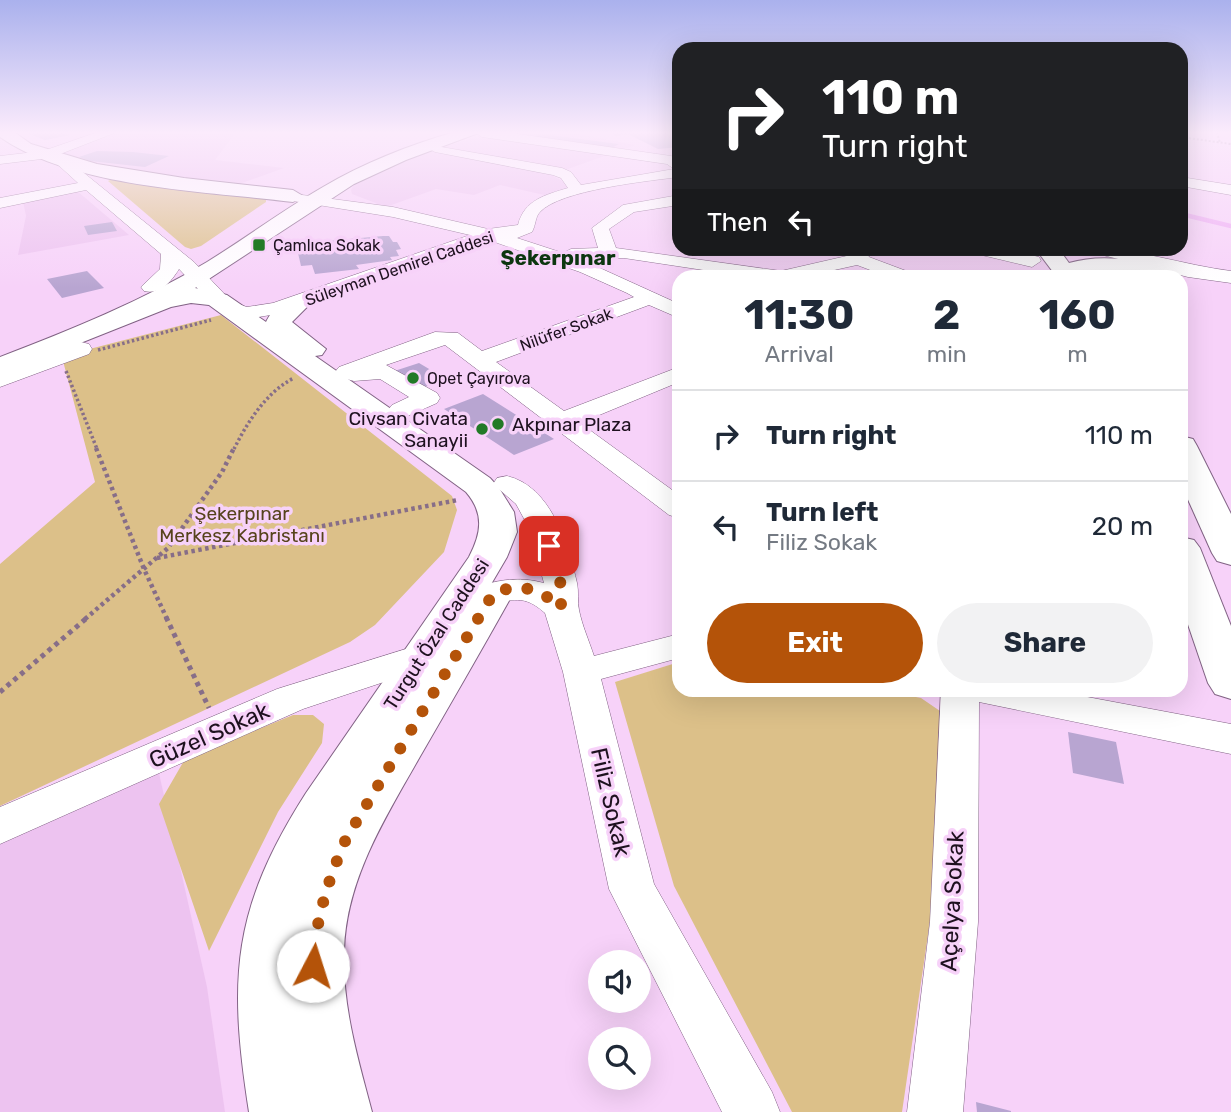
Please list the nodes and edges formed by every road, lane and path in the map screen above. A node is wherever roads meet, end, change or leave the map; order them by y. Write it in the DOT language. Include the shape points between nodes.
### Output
graph roads {
  1 [pos="88,184"];
  2 [pos="97,184"];
  3 [pos="205,184"];
  4 [pos="302,184"];
  5 [pos="322,184"];
  6 [pos="339,184"];
  7 [pos="354,184"];
  8 [pos="573,184"];
  9 [pos="614,184"];
  10 [pos="1197,184"];
  11 [pos="236,188"];
  12 [pos="94,189"];
  13 [pos="577,190"];
  14 [pos="1231,190"];
  15 [pos="293,196"];
  16 [pos="316,199"];
  17 [pos="672,201"];
  18 [pos="0,203"];
  19 [pos="380,208"];
  20 [pos="491,234"];
  21 [pos="466,235"];
  22 [pos="552,254"];
  23 [pos="609,254"];
  24 [pos="672,254"];
  25 [pos="694,256"];
  26 [pos="851,256"];
  27 [pos="866,256"];
  28 [pos="1101,256"];
  29 [pos="1129,256"];
  30 [pos="1036,259"];
  31 [pos="752,270"];
  32 [pos="805,270"];
  33 [pos="891,270"];
  34 [pos="1057,270"];
  35 [pos="1071,270"];
  36 [pos="1142,270"];
  37 [pos="1149,270"];
  38 [pos="1184,270"];
  39 [pos="1188,271"];
  40 [pos="1231,277"];
  41 [pos="1188,279"];
  42 [pos="1231,286"];
  43 [pos="207,287"];
  44 [pos="652,297"];
  45 [pos="299,303"];
  46 [pos="672,308"];
  47 [pos="86,347"];
  48 [pos="0,353"];
  49 [pos="480,360"];
  50 [pos="0,367"];
  51 [pos="337,371"];
  52 [pos="672,377"];
  53 [pos="0,380"];
  54 [pos="561,422"];
  55 [pos="1188,461"];
  56 [pos="497,489"];
  57 [pos="672,504"];
  58 [pos="1231,553"];
  59 [pos="156,558"];
  60 [pos="144,569"];
  61 [pos="494,592"];
  62 [pos="1189,603"];
  63 [pos="561,608"];
  64 [pos="672,648"];
  65 [pos="422,656"];
  66 [pos="581,672"];
  67 [pos="1231,683"];
  68 [pos="0,692"];
  69 [pos="960,697"];
  70 [pos="1018,697"];
  71 [pos="219,731"];
  72 [pos="1231,739"];
  73 [pos="0,826"];
  74 [pos="283,1112"];
  75 [pos="338,1112"];
  76 [pos="752,1112"];
  77 [pos="935,1112"];
  1 -- 12 [label="street"];
  2 -- 12 [label="street"];
  3 -- 11 [label="main road"];
  4 -- 11 [label="main road"];
  5 -- 15 [label="main road"];
  6 -- 16 [label="main road"];
  7 -- 19 [label="street" via="348,192"];
  8 -- 13 [label="street"];
  9 -- 13 [label="street, Süleyman Demirel Caddesi"];
  10 -- 14 [label="street"];
  11 -- 15 [label="main road"];
  12 -- 18 [label="street"];
  12 -- 43 [label="street"];
  13 -- 20 [label="street, Süleyman Demirel Caddesi" via="542,202 531,211 526,228 517,233"];
  15 -- 16 [label="street"];
  15 -- 43 [label="main road"];
  16 -- 19 [label="street"];
  16 -- 43 [label="main road"];
  17 -- 23 [label="street" via="629,208 600,228"];
  19 -- 21 [label="street"];
  20 -- 21 [label="street, Süleyman Demirel Caddesi"];
  20 -- 22 [label="street"];
  21 -- 45 [label="street, Süleyman Demirel Caddesi"];
  22 -- 23 [label="street"];
  22 -- 44 [label="street"];
  23 -- 24 [label="street"];
  25 -- 31 [label="street"];
  26 -- 32 [label="street"];
  27 -- 33 [label="street"];
  28 -- 37 [label="street"];
  29 -- 38 [label="street"];
  30 -- 34 [label="main road"];
  35 -- 36 [label="main road" via="1090,265"];
  39 -- 40 [label="street"];
  41 -- 42 [label="street"];
  43 -- 45 [label="street, Süleyman Demirel Caddesi" via="253,313"];
  43 -- 47 [label="path"];
  43 -- 47 [label="main road, Turgut Özal Caddesi" via="213,298 180,298"];
  43 -- 48 [label="main road" via="150,287"];
  43 -- 51 [label="main road, Turgut Özal Caddesi"];
  44 -- 46 [label="street"];
  44 -- 49 [label="street, Nilüfer Sokak"];
  45 -- 51 [label="main road, Turgut Özal Caddesi" via="280,317 281,327"];
  47 -- 50 [label="main road, Turgut Özal Caddesi"];
  47 -- 53 [label="street"];
  47 -- 60 [label="path" via="65,369"];
  49 -- 51 [label="street" via="450,338 435,339"];
  49 -- 54 [label="street"];
  51 -- 56 [label="main road, Turgut Özal Caddesi"];
  51 -- 56 [label="main road, Turgut Özal Caddesi" via="401,410"];
  51 -- 59 [label="path" via="284,383 248,421 222,472"];
  52 -- 54 [label="street"];
  54 -- 57 [label="street"];
  55 -- 58 [label="main road"];
  56 -- 59 [label="path"];
  56 -- 61 [label="main road, Turgut Özal Caddesi" via="520,504 523,531 516,554"];
  56 -- 63 [label="street, Filiz Sokak" via="528,499 543,526 561,585"];
  56 -- 65 [label="main road, Turgut Özal Caddesi" via="499,518 494,545"];
  59 -- 60 [label="path"];
  60 -- 68 [label="path"];
  60 -- 71 [label="path"];
  61 -- 63 [label="street" via="511,588 545,593"];
  61 -- 75 [label="main road, Turgut Özal Caddesi" via="346,839 330,876 314,946 313,986 317,1030"];
  62 -- 67 [label="main road"];
  63 -- 66 [label="street, Filiz Sokak"];
  64 -- 66 [label="street"];
  65 -- 71 [label="street, Güzel Sokak" via="290,699"];
  65 -- 74 [label="main road, Turgut Özal Caddesi" via="314,823 278,906 267,954 266,996 268,1035"];
  66 -- 76 [label="street, Filiz Sokak" via="632,889"];
  69 -- 77 [label="street, Açelya Sokak" via="954,922"];
  70 -- 72 [label="street"];
  71 -- 73 [label="street, Güzel Sokak"];
}
